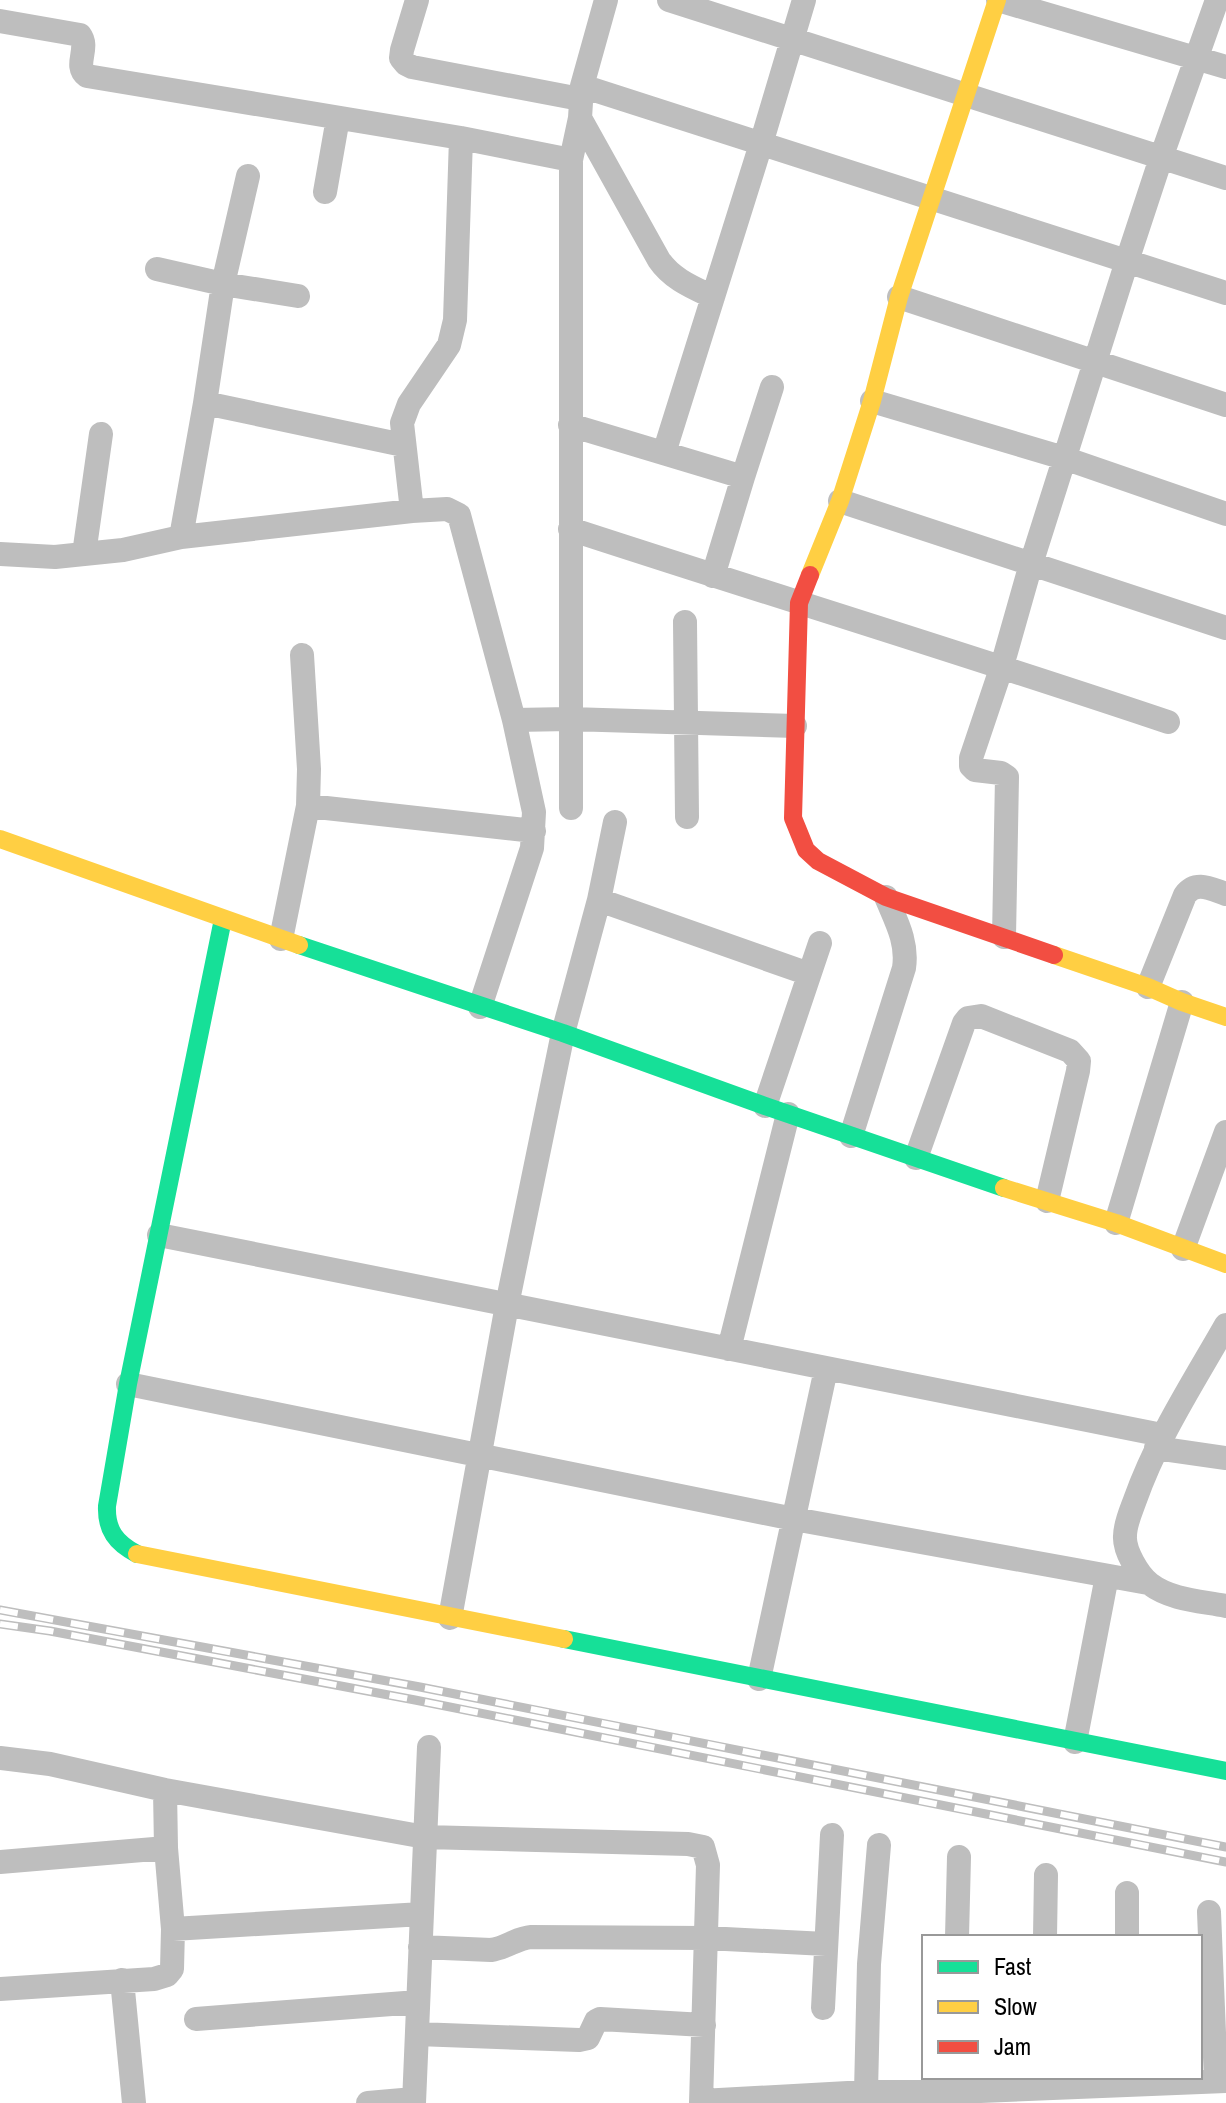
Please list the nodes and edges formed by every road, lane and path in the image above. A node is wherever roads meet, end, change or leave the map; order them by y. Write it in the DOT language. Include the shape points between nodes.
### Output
graph roads {
  1 [pos="417,0"];
  2 [pos="606,0"];
  3 [pos="669,0"];
  4 [pos="804,0"];
  5 [pos="997,0"];
  6 [pos="1217,0"];
  7 [pos="0,21"];
  8 [pos="792,40"];
  9 [pos="1196,59"];
  10 [pos="1226,67"];
  11 [pos="966,94"];
  12 [pos="581,101"];
  13 [pos="338,118"];
  14 [pos="461,138"];
  15 [pos="761,144"];
  16 [pos="1161,158"];
  17 [pos="571,160"];
  18 [pos="248,176"];
  19 [pos="1226,178"];
  20 [pos="325,192"];
  21 [pos="932,199"];
  22 [pos="1127,261"];
  23 [pos="157,269"];
  24 [pos="223,284"];
  25 [pos="1226,293"];
  26 [pos="298,296"];
  27 [pos="713,297"];
  28 [pos="899,297"];
  29 [pos="1095,362"];
  30 [pos="772,387"];
  31 [pos="872,401"];
  32 [pos="205,403"];
  33 [pos="1226,405"];
  34 [pos="570,425"];
  35 [pos="101,434"];
  36 [pos="403,445"];
  37 [pos="664,453"];
  38 [pos="1064,458"];
  39 [pos="743,477"];
  40 [pos="840,501"];
  41 [pos="412,511"];
  42 [pos="1226,514"];
  43 [pos="570,529"];
  44 [pos="181,537"];
  45 [pos="0,554"];
  46 [pos="84,554"];
  47 [pos="1031,564"];
  48 [pos="713,576"];
  49 [pos="799,603"];
  50 [pos="685,622"];
  51 [pos="1226,628"];
  52 [pos="302,655"];
  53 [pos="1002,666"];
  54 [pos="570,719"];
  55 [pos="514,720"];
  56 [pos="1168,722"];
  57 [pos="687,723"];
  58 [pos="795,726"];
  59 [pos="308,806"];
  60 [pos="571,808"];
  61 [pos="687,817"];
  62 [pos="615,822"];
  63 [pos="534,831"];
  64 [pos="0,839"];
  65 [pos="1226,894"];
  66 [pos="886,897"];
  67 [pos="599,900"];
  68 [pos="223,919"];
  69 [pos="1004,937"];
  70 [pos="281,939"];
  71 [pos="820,943"];
  72 [pos="809,974"];
  73 [pos="1148,987"];
  74 [pos="1182,1002"];
  75 [pos="480,1007"];
  76 [pos="1226,1017"];
  77 [pos="563,1033"];
  78 [pos="776,1110"];
  79 [pos="1226,1132"];
  80 [pos="851,1136"];
  81 [pos="916,1158"];
  82 [pos="1047,1201"];
  83 [pos="1116,1223"];
  84 [pos="159,1235"];
  85 [pos="1183,1249"];
  86 [pos="1226,1264"];
  87 [pos="507,1305"];
  88 [pos="1226,1325"];
  89 [pos="729,1349"];
  90 [pos="826,1369"];
  91 [pos="128,1384"];
  92 [pos="1159,1442"];
  93 [pos="480,1455"];
  94 [pos="1226,1458"];
  95 [pos="794,1519"];
  96 [pos="1107,1576"];
  97 [pos="1148,1583"];
  98 [pos="1226,1606"];
  99 [pos="450,1618"];
  100 [pos="759,1679"];
  101 [pos="1075,1742"];
  102 [pos="429,1747"];
  103 [pos="0,1758"];
  104 [pos="1226,1771"];
  105 [pos="165,1790"];
  106 [pos="832,1835"];
  107 [pos="425,1837"];
  108 [pos="879,1845"];
  109 [pos="166,1848"];
  110 [pos="959,1857"];
  111 [pos="0,1862"];
  112 [pos="1046,1875"];
  113 [pos="1127,1893"];
  114 [pos="1209,1912"];
  115 [pos="422,1914"];
  116 [pos="173,1929"];
  117 [pos="957,1935"];
  118 [pos="1045,1935"];
  119 [pos="1127,1935"];
  120 [pos="706,1938"];
  121 [pos="826,1944"];
  122 [pos="420,1947"];
  123 [pos="122,1980"];
  124 [pos="0,1989"];
  125 [pos="418,2002"];
  126 [pos="823,2008"];
  127 [pos="196,2019"];
  128 [pos="704,2025"];
  129 [pos="417,2034"];
  130 [pos="1126,2081"];
  131 [pos="1221,2081"];
  132 [pos="1044,2083"];
  133 [pos="956,2085"];
  134 [pos="866,2092"];
  135 [pos="414,2101"];
  136 [pos="768,2101"];
  137 [pos="701,2102"];
  138 [pos="134,2103"];
  139 [pos="368,2103"];
  1 -- 12 [label="street" via="402,50 406,64"];
  2 -- 12 [label="street"];
  3 -- 8 [label="street"];
  4 -- 8 [label="street"];
  5 -- 9 [label="street"];
  5 -- 11 [label="street"];
  6 -- 9 [label="street"];
  7 -- 13 [label="street" via="80,35 85,41 81,69 87,76"];
  8 -- 11 [label="street"];
  8 -- 15 [label="street"];
  9 -- 10 [label="street"];
  9 -- 16 [label="street"];
  11 -- 16 [label="street"];
  11 -- 21 [label="street"];
  12 -- 15 [label="street"];
  12 -- 17 [label="street"];
  12 -- 27 [label="street" via="667,272"];
  13 -- 14 [label="street"];
  13 -- 20 [label="street"];
  14 -- 17 [label="street"];
  14 -- 36 [label="street" via="455,320 449,345 405,413"];
  15 -- 21 [label="street"];
  15 -- 27 [label="street"];
  16 -- 19 [label="street"];
  16 -- 22 [label="street"];
  17 -- 34 [label="street"];
  18 -- 24 [label="street"];
  21 -- 22 [label="street"];
  21 -- 28 [label="street"];
  22 -- 25 [label="street"];
  22 -- 29 [label="street"];
  23 -- 24 [label="street"];
  24 -- 26 [label="street"];
  24 -- 32 [label="street"];
  27 -- 37 [label="street"];
  28 -- 29 [label="street"];
  28 -- 31 [label="street"];
  29 -- 33 [label="street"];
  29 -- 38 [label="street"];
  30 -- 39 [label="street"];
  31 -- 38 [label="street"];
  31 -- 40 [label="street"];
  32 -- 36 [label="street"];
  32 -- 44 [label="street"];
  34 -- 37 [label="street"];
  34 -- 43 [label="street"];
  35 -- 46 [label="street"];
  36 -- 41 [label="street"];
  37 -- 39 [label="street"];
  38 -- 42 [label="street"];
  38 -- 47 [label="street"];
  39 -- 48 [label="street"];
  40 -- 47 [label="street"];
  40 -- 49 [label="street"];
  41 -- 44 [label="street"];
  41 -- 55 [label="street" via="447,509 459,515"];
  43 -- 48 [label="street"];
  43 -- 54 [label="street"];
  44 -- 46 [label="street"];
  45 -- 46 [label="street"];
  47 -- 51 [label="street"];
  47 -- 53 [label="street"];
  48 -- 49 [label="street"];
  49 -- 53 [label="street"];
  49 -- 58 [label="street"];
  50 -- 57 [label="street"];
  52 -- 59 [label="street"];
  53 -- 56 [label="street"];
  53 -- 69 [label="street" via="971,763 975,770 1007,777"];
  54 -- 55 [label="street"];
  54 -- 57 [label="street"];
  54 -- 60 [label="street"];
  55 -- 63 [label="street"];
  57 -- 58 [label="street"];
  57 -- 61 [label="street"];
  58 -- 66 [label="street" via="793,818 806,850"];
  59 -- 63 [label="street"];
  59 -- 70 [label="street"];
  62 -- 67 [label="street"];
  63 -- 75 [label="street"];
  64 -- 68 [label="street"];
  65 -- 73 [label="street" via="1190,888"];
  66 -- 69 [label="street"];
  66 -- 80 [label="street" via="904,940 904,968"];
  67 -- 72 [label="street"];
  67 -- 77 [label="street"];
  68 -- 70 [label="street"];
  68 -- 84 [label="street"];
  69 -- 73 [label="street"];
  70 -- 75 [label="street"];
  71 -- 72 [label="street"];
  72 -- 78 [label="street"];
  73 -- 74 [label="street"];
  74 -- 76 [label="street"];
  74 -- 83 [label="street"];
  75 -- 77 [label="street"];
  77 -- 78 [label="street"];
  77 -- 87 [label="street"];
  78 -- 80 [label="street"];
  78 -- 89 [label="street"];
  79 -- 85 [label="street"];
  80 -- 81 [label="street"];
  81 -- 82 [label="street"];
  81 -- 82 [label="street" via="964,1023 981,1016 1070,1051 1079,1061"];
  82 -- 83 [label="street"];
  83 -- 85 [label="street"];
  84 -- 87 [label="street"];
  84 -- 91 [label="street"];
  85 -- 86 [label="street"];
  87 -- 89 [label="street"];
  87 -- 93 [label="street"];
  88 -- 92 [label="street"];
  89 -- 90 [label="street"];
  90 -- 92 [label="street"];
  90 -- 95 [label="street"];
  91 -- 93 [label="street"];
  91 -- 99 [label="street" via="106,1523 122,1546 136,1554"];
  92 -- 94 [label="street"];
  92 -- 97 [label="street" via="1125,1536 1128,1554"];
  93 -- 95 [label="street"];
  93 -- 99 [label="street"];
  95 -- 96 [label="street"];
  95 -- 100 [label="street"];
  96 -- 97 [label="street"];
  96 -- 101 [label="street"];
  97 -- 98 [label="street" via="1171,1596"];
  99 -- 100 [label="street"];
  100 -- 101 [label="street"];
  101 -- 104 [label="street"];
  102 -- 107 [label="street"];
  103 -- 105 [label="street"];
  105 -- 107 [label="street"];
  105 -- 109 [label="street"];
  106 -- 121 [label="street"];
  107 -- 115 [label="street"];
  107 -- 120 [label="street" via="703,1847 708,1865"];
  108 -- 134 [label="street"];
  109 -- 111 [label="street"];
  109 -- 116 [label="street"];
  110 -- 117 [label="street"];
  112 -- 118 [label="street"];
  113 -- 119 [label="street"];
  114 -- 131 [label="street"];
  115 -- 116 [label="street"];
  115 -- 122 [label="street"];
  116 -- 123 [label="street" via="172,1969 167,1975"];
  120 -- 121 [label="street"];
  120 -- 122 [label="street" via="525,1937 491,1950"];
  120 -- 128 [label="street"];
  121 -- 126 [label="street"];
  122 -- 125 [label="street"];
  123 -- 124 [label="street"];
  123 -- 138 [label="street"];
  125 -- 127 [label="street"];
  125 -- 129 [label="street"];
  128 -- 129 [label="street" via="600,2019 588,2038 579,2040"];
  128 -- 137 [label="street"];
  129 -- 135 [label="street"];
  130 -- 131 [label="street"];
  130 -- 132 [label="street"];
  132 -- 133 [label="street"];
  133 -- 134 [label="street"];
  134 -- 136 [label="street"];
  135 -- 139 [label="street"];
  136 -- 137 [label="street"];
}
